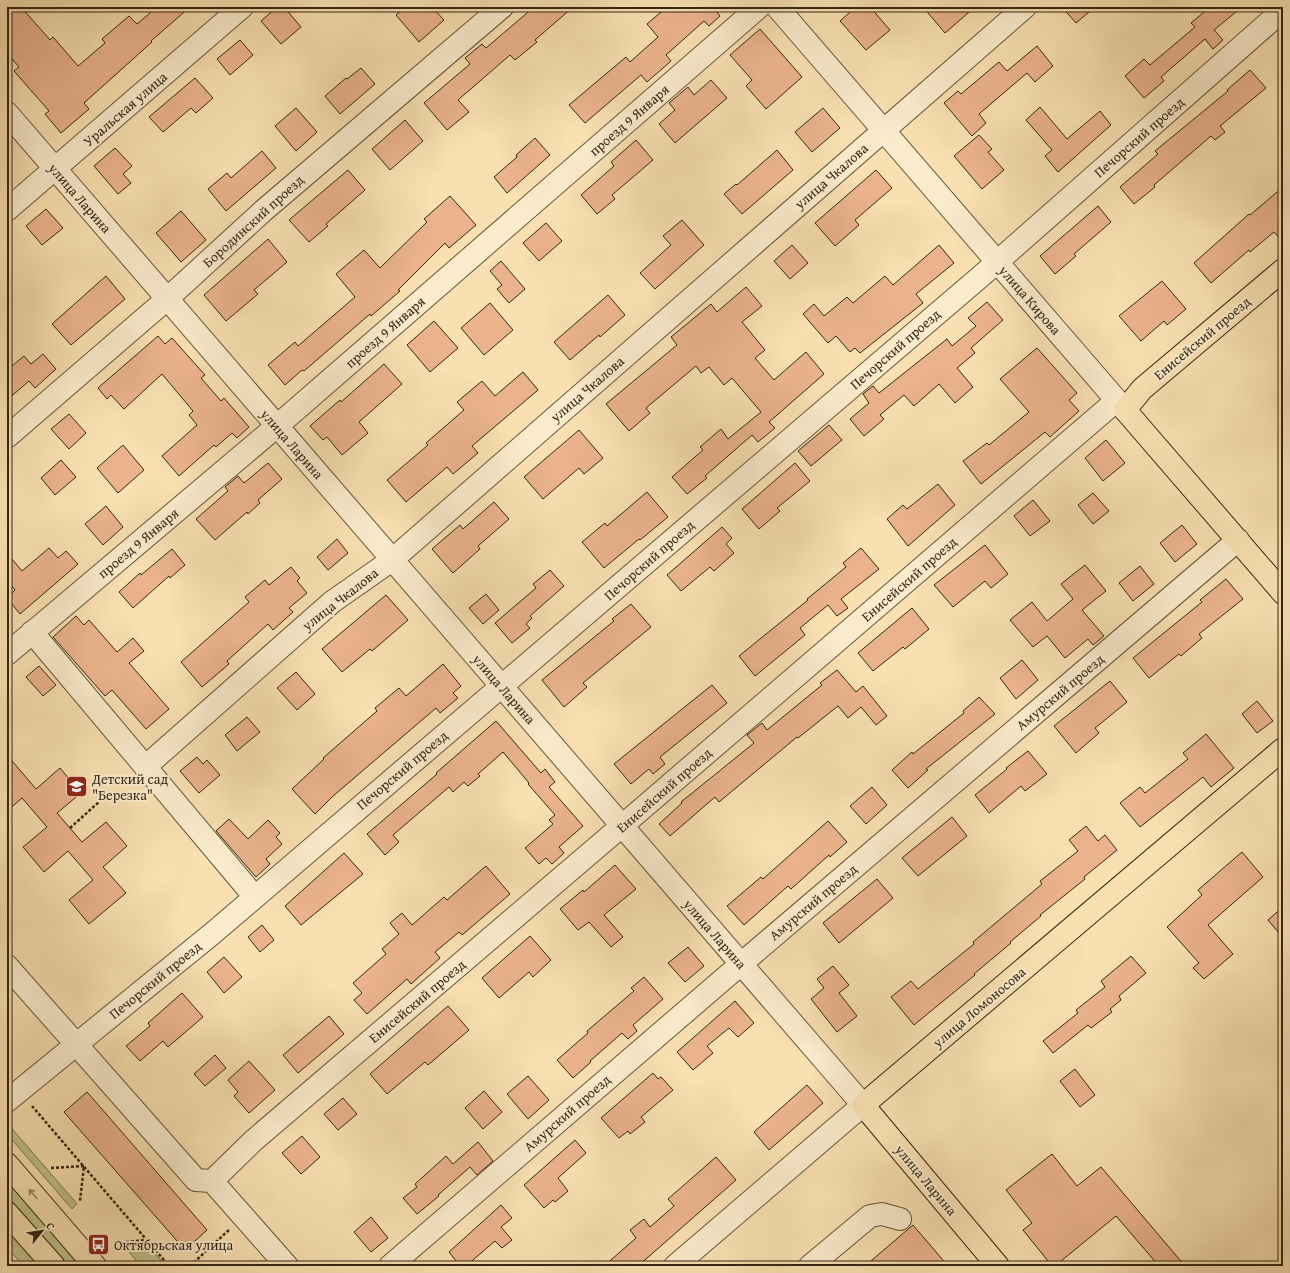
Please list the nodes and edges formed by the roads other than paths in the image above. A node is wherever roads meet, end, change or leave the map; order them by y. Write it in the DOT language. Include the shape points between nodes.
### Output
graph roads {
  1 [pos="242,7"];
  2 [pos="502,7"];
  3 [pos="759,7"];
  4 [pos="777,7"];
  5 [pos="1025,7"];
  6 [pos="1283,10"];
  7 [pos="7,113"];
  8 [pos="883,130"];
  9 [pos="55,169"];
  10 [pos="7,210"];
  11 [pos="997,262"];
  12 [pos="1283,270"];
  13 [pos="167,299"];
  14 [pos="1121,406"];
  15 [pos="277,426"];
  16 [pos="7,437"];
  17 [pos="1238,540"];
  18 [pos="392,560"];
  19 [pos="1283,593"];
  20 [pos="32,632"];
  21 [pos="7,654"];
  22 [pos="501,686"];
  23 [pos="1283,749"];
  24 [pos="146,767"];
  25 [pos="622,826"];
  26 [pos="254,896"];
  27 [pos="741,964"];
  28 [pos="7,966"];
  29 [pos="76,1045"];
  30 [pos="7,1102"];
  31 [pos="863,1105"];
  32 [pos="7,1164"];
  33 [pos="212,1181"];
  34 [pos="7,1213"];
  35 [pos="900,1219"];
  36 [pos="54,1266"];
  37 [pos="95,1266"];
  38 [pos="287,1266"];
  39 [pos="390,1266"];
  40 [pos="675,1266"];
  41 [pos="810,1266"];
  42 [pos="998,1266"];
  1 -- 9 [label="street, Уральская улица"];
  2 -- 13 [label="street, Бородинский проезд" via="263,211"];
  3 -- 15 [label="street, проезд 9 Января"];
  4 -- 8 [label="street, улица Кирова"];
  5 -- 8 [label="street, улица Чкалова"];
  6 -- 11 [label="street, Печорский проезд"];
  7 -- 9 [label="street, улица Ларина"];
  8 -- 11 [label="street, улица Кирова"];
  8 -- 18 [label="street, улица Чкалова"];
  9 -- 10 [label="street, Уральская улица"];
  9 -- 13 [label="street, улица Ларина"];
  11 -- 14 [label="street, улица Кирова"];
  11 -- 22 [label="street, Печорский проезд"];
  12 -- 14 [label="main road, Енисейский проезд"];
  13 -- 15 [label="street, улица Ларина"];
  13 -- 16 [label="street, Бородинский проезд"];
  14 -- 17 [label="main road, улица Кирова"];
  14 -- 25 [label="street, Енисейский проезд"];
  15 -- 18 [label="street, улица Ларина"];
  15 -- 20 [label="street, проезд 9 Января"];
  17 -- 19 [label="main road, улица Кирова"];
  17 -- 27 [label="street, Амурский проезд"];
  18 -- 22 [label="street, улица Ларина"];
  18 -- 24 [label="street, улица Чкалова" via="332,602"];
  20 -- 21 [label="street, проезд 9 Января"];
  20 -- 24 [label="street"];
  22 -- 25 [label="street, улица Ларина"];
  22 -- 26 [label="street, Печорский проезд"];
  23 -- 31 [label="main road, улица Ломоносова"];
  24 -- 26 [label="street"];
  25 -- 27 [label="street, улица Ларина"];
  25 -- 33 [label="street, Енисейский проезд" via="253,1141"];
  26 -- 29 [label="street, Печорский проезд" via="213,933"];
  27 -- 31 [label="street, улица Ларина"];
  27 -- 39 [label="street, Амурский проезд"];
  28 -- 29 [label="street"];
  29 -- 30 [label="street, Печорский проезд"];
  29 -- 33 [label="street" via="196,1180"];
  31 -- 40 [label="street, улица Ломоносова"];
  31 -- 42 [label="main road, улица Ларина"];
  37 -- 32 [label="main road, one-way"];
  33 -- 38 [label="street"];
  34 -- 36 [label="main road"];
  35 -- 41 [label="street" via="882,1214 870,1216"];
}
